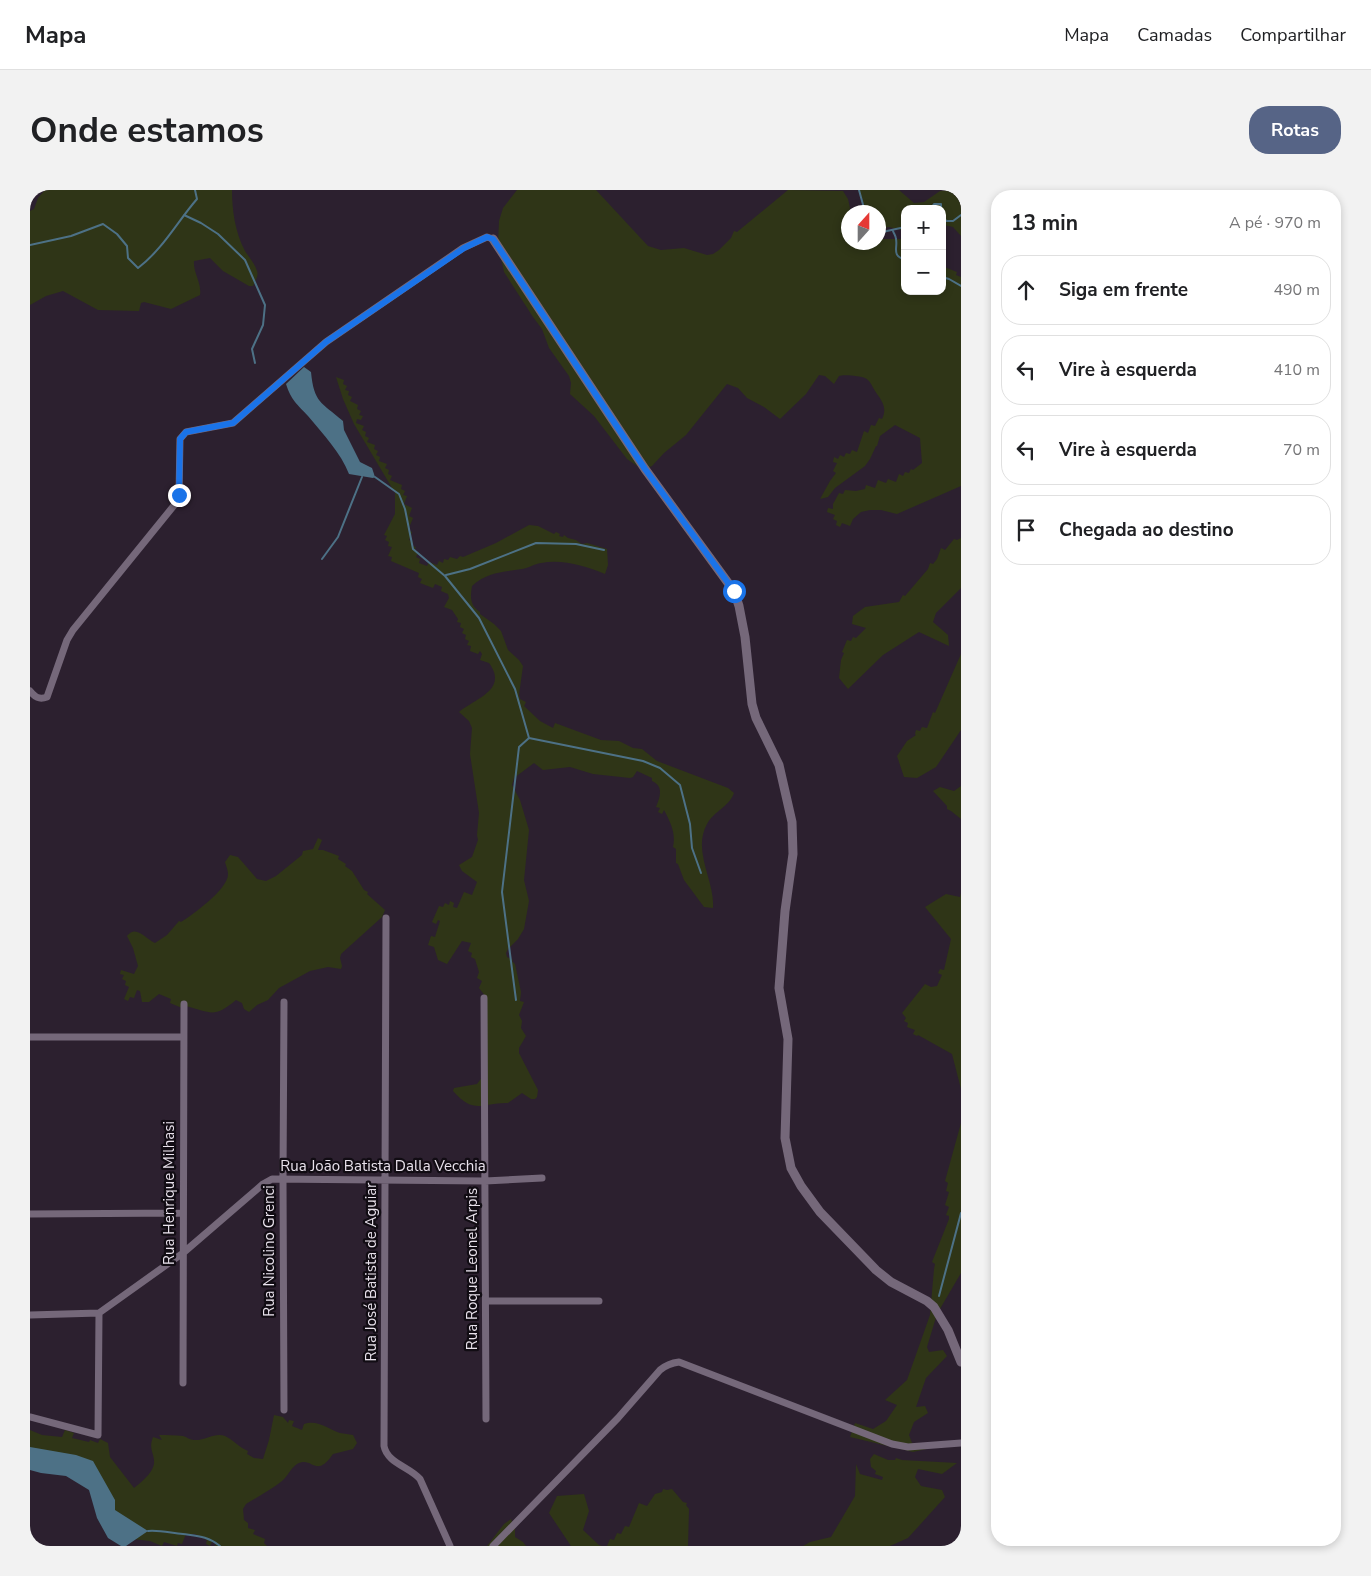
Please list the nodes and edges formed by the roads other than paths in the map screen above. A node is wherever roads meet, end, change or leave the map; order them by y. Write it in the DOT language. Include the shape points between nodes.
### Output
graph roads {
  1 [pos="34,190"];
  2 [pos="30,192"];
  3 [pos="493,239"];
  4 [pos="30,691"];
  5 [pos="386,918"];
  6 [pos="484,998"];
  7 [pos="284,1002"];
  8 [pos="184,1004"];
  9 [pos="30,1037"];
  10 [pos="183,1037"];
  11 [pos="542,1178"];
  12 [pos="283,1179"];
  13 [pos="384,1179"];
  14 [pos="485,1181"];
  15 [pos="183,1213"];
  16 [pos="30,1214"];
  17 [pos="183,1252"];
  18 [pos="486,1301"];
  19 [pos="599,1301"];
  20 [pos="30,1314"];
  21 [pos="99,1314"];
  22 [pos="961,1362"];
  23 [pos="184,1383"];
  24 [pos="284,1410"];
  25 [pos="30,1417"];
  26 [pos="486,1420"];
  27 [pos="961,1443"];
  28 [pos="450,1546"];
  29 [pos="493,1546"];
  1 -- 2 [label="street"];
  3 -- 4 [label="street" via="487,237 464,248 326,342 233,423 182,435 176,503 73,630 47,698 42,699"];
  3 -- 22 [label="street" via="645,469 734,591 745,637 752,704 779,765 792,822 793,854 779,988 788,1039 785,1138 791,1168 820,1212 876,1270 934,1307"];
  5 -- 13 [label="street, Rua José Batista de Aguiar"];
  6 -- 14 [label="street, Rua Roque Leonel Arpis"];
  7 -- 12 [label="street, Rua Nicolino Grenci"];
  8 -- 10 [label="street, Rua Henrique Milhasi"];
  9 -- 10 [label="street"];
  10 -- 15 [label="street, Rua Henrique Milhasi"];
  11 -- 14 [label="street, Rua João Batista Dalla Vecchia"];
  12 -- 13 [label="street, Rua João Batista Dalla Vecchia"];
  12 -- 17 [label="street, Rua João Batista Dalla Vecchia" via="272,1179 263,1184"];
  12 -- 24 [label="street, Rua Nicolino Grenci"];
  13 -- 14 [label="street, Rua João Batista Dalla Vecchia"];
  13 -- 28 [label="street, Rua José Batista de Aguiar" via="384,1446 388,1456 420,1479"];
  14 -- 18 [label="street, Rua Roque Leonel Arpis"];
  15 -- 16 [label="street"];
  15 -- 17 [label="street, Rua Henrique Milhasi"];
  17 -- 21 [label="street, Rua João Batista Dalla Vecchia"];
  17 -- 23 [label="street, Rua Henrique Milhasi"];
  18 -- 19 [label="street"];
  18 -- 26 [label="street, Rua Roque Leonel Arpis"];
  20 -- 21 [label="street"];
  21 -- 25 [label="street" via="98,1435"];
  27 -- 29 [label="street" via="908,1447 892,1444 679,1362 674,1363 660,1370 592,1446"];
}
